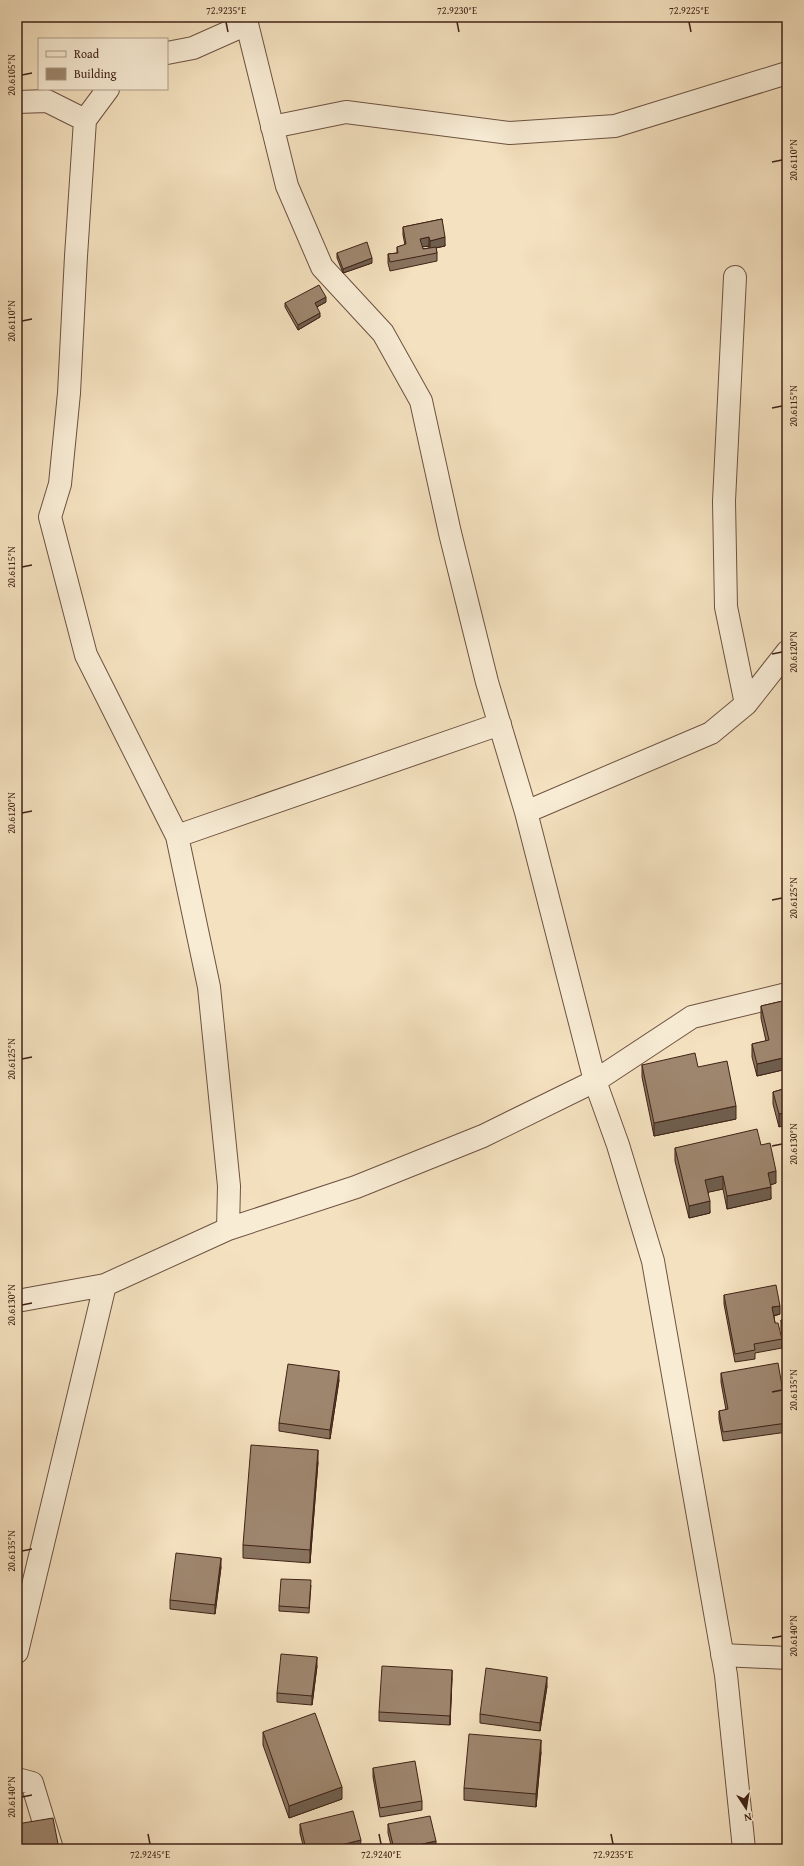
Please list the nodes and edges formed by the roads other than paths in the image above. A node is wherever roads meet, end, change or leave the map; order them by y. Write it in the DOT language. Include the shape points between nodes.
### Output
graph roads {
  1 [pos="247,20"];
  2 [pos="168,53"];
  3 [pos="787,73"];
  4 [pos="107,90"];
  5 [pos="17,102"];
  6 [pos="85,120"];
  7 [pos="272,127"];
  8 [pos="735,277"];
  9 [pos="787,652"];
  10 [pos="746,704"];
  11 [pos="500,724"];
  12 [pos="526,812"];
  13 [pos="177,836"];
  14 [pos="787,994"];
  15 [pos="595,1081"];
  16 [pos="228,1229"];
  17 [pos="104,1285"];
  18 [pos="17,1301"];
  19 [pos="17,1652"];
  20 [pos="722,1656"];
  21 [pos="787,1658"];
  22 [pos="17,1779"];
  23 [pos="52,1849"];
  24 [pos="744,1849"];
  1 -- 2 [label="street" via="193,48"];
  1 -- 7 [label="street"];
  3 -- 7 [label="street" via="615,126 510,133 346,112"];
  4 -- 6 [label="street"];
  5 -- 6 [label="street" via="47,101"];
  6 -- 13 [label="street" via="69,393 60,484 50,517 86,655"];
  7 -- 11 [label="street" via="287,186 322,267 383,333 421,401 450,533"];
  8 -- 10 [label="street" via="724,501 726,607"];
  9 -- 10 [label="street"];
  10 -- 12 [label="street" via="711,733"];
  11 -- 12 [label="street"];
  11 -- 13 [label="street"];
  12 -- 15 [label="street"];
  13 -- 16 [label="street" via="209,987 229,1186"];
  14 -- 15 [label="street" via="692,1017"];
  15 -- 16 [label="street" via="483,1136 356,1187"];
  15 -- 20 [label="street" via="618,1145 653,1261"];
  16 -- 17 [label="street"];
  17 -- 18 [label="street"];
  17 -- 19 [label="street"];
  20 -- 21 [label="street"];
  20 -- 24 [label="street"];
  22 -- 23 [label="street" via="32,1783"];
}
